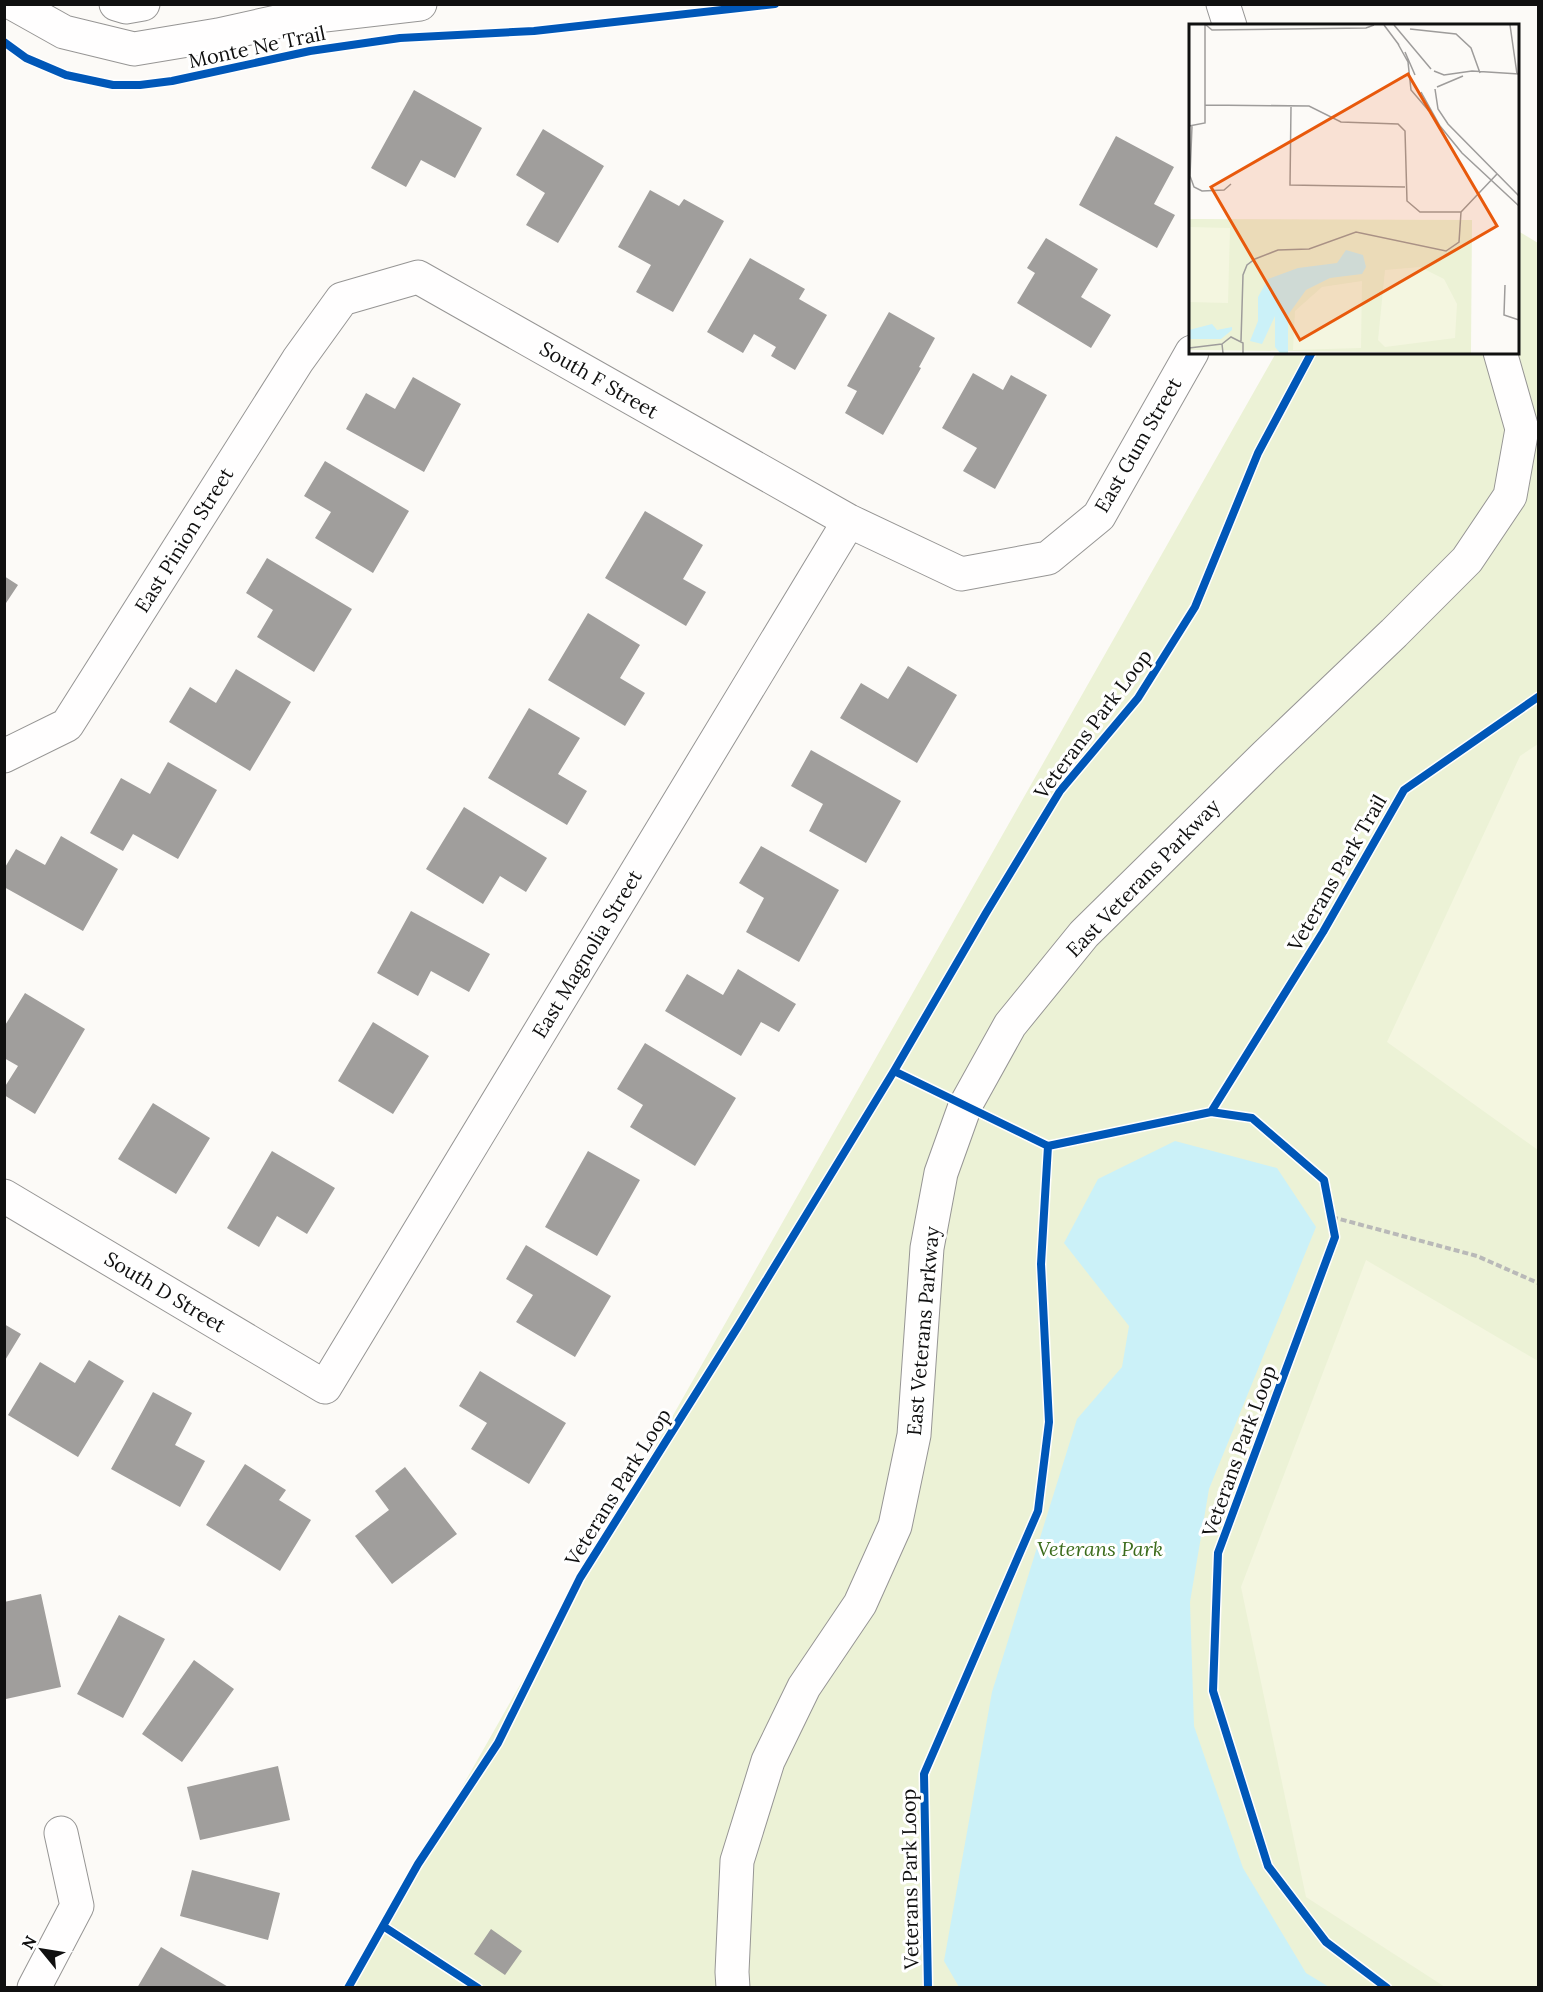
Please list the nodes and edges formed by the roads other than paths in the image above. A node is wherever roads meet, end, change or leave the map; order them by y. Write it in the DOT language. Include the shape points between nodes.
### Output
graph roads {
  1 [pos="14,4"];
  2 [pos="116,4"];
  3 [pos="143,4"];
  4 [pos="420,4"];
  5 [pos="1224,4"];
  6 [pos="1229,24"];
  7 [pos="342,298"];
  8 [pos="1191,354"];
  9 [pos="1501,354"];
  10 [pos="849,521"];
  11 [pos="4,756"];
  12 [pos="4,1196"];
  13 [pos="326,1387"];
  14 [pos="62,1833"];
  15 [pos="34,1988"];
  16 [pos="733,1988"];
  1 -- 4 [label="street" via="64,32 134,50 290,19"];
  2 -- 3 [label="street"];
  5 -- 6 [label="street"];
  7 -- 10 [label="street, South F Street" via="418,277"];
  7 -- 11 [label="street, East Pinion Street" via="298,360 67,725"];
  8 -- 10 [label="street, East Gum Street" via="1099,516 1048,558 961,574"];
  9 -- 16 [label="street, East Veterans Parkway" via="1521,429 1510,496 1467,560 1084,934 1010,1025 965,1106 941,1173 927,1248 914,1435 895,1526 860,1604 804,1687 768,1761 737,1861"];
  10 -- 13 [label="street, East Magnolia Street"];
  12 -- 13 [label="street, South D Street"];
  14 -- 15 [label="street" via="77,1906"];
}
